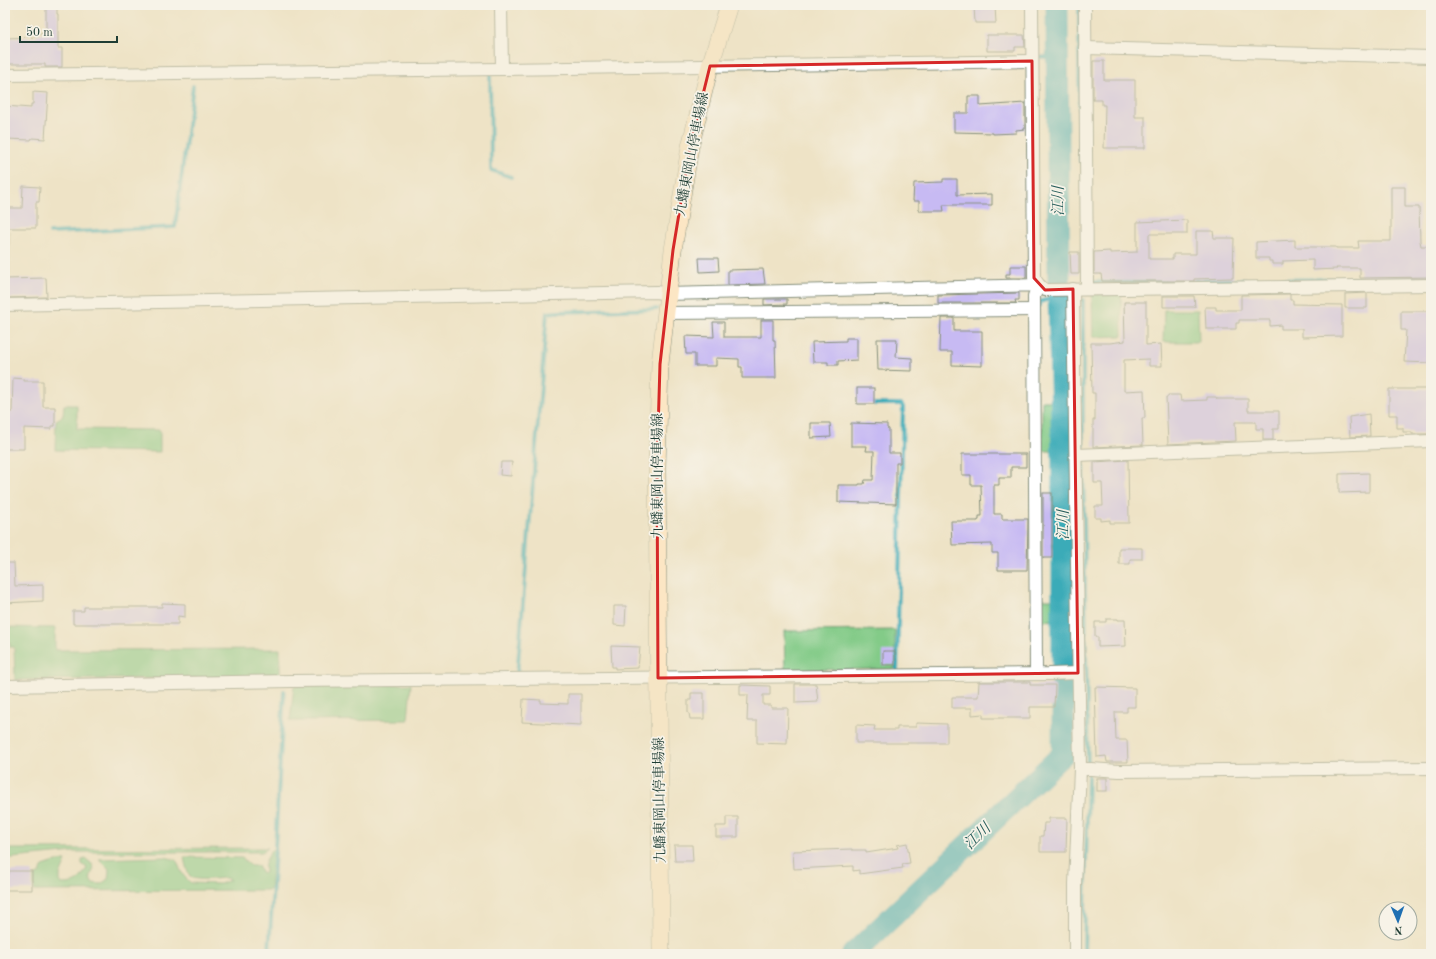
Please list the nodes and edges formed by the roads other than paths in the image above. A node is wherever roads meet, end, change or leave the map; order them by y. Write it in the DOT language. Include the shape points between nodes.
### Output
graph roads {
  1 [pos="501,5"];
  2 [pos="728,5"];
  3 [pos="1032,5"];
  4 [pos="1085,5"];
  5 [pos="1085,48"];
  6 [pos="1431,57"];
  7 [pos="1032,61"];
  8 [pos="502,66"];
  9 [pos="710,66"];
  10 [pos="5,75"];
  11 [pos="1431,285"];
  12 [pos="1042,288"];
  13 [pos="1087,288"];
  14 [pos="1070,289"];
  15 [pos="667,294"];
  16 [pos="5,305"];
  17 [pos="1034,305"];
  18 [pos="665,313"];
  19 [pos="1431,441"];
  20 [pos="1081,455"];
  21 [pos="1036,671"];
  22 [pos="1078,673"];
  23 [pos="658,678"];
  24 [pos="5,686"];
  25 [pos="1431,768"];
  26 [pos="1086,769"];
  27 [pos="661,954"];
  28 [pos="1075,954"];
  1 -- 8 [label="street"];
  2 -- 9 [label="main road, 九蟠東岡山停車場線"];
  3 -- 7 [label="street"];
  4 -- 5 [label="street"];
  5 -- 6 [label="street"];
  5 -- 13 [label="street"];
  7 -- 9 [label="street"];
  7 -- 12 [label="street" via="1034,278"];
  8 -- 9 [label="street"];
  8 -- 10 [label="street"];
  9 -- 15 [label="main road, 九蟠東岡山停車場線" via="690,147"];
  11 -- 13 [label="street"];
  12 -- 14 [label="street"];
  12 -- 15 [label="street"];
  12 -- 17 [label="street" via="1034,296"];
  13 -- 14 [label="street"];
  14 -- 20 [label="street"];
  15 -- 16 [label="street" via="648,292"];
  15 -- 18 [label="main road, 九蟠東岡山停車場線"];
  17 -- 18 [label="street"];
  17 -- 21 [label="street"];
  18 -- 23 [label="main road, 九蟠東岡山停車場線" via="658,406"];
  19 -- 20 [label="street"];
  20 -- 22 [label="street"];
  21 -- 22 [label="street" via="1049,674"];
  21 -- 23 [label="street"];
  22 -- 26 [label="street"];
  23 -- 24 [label="street"];
  23 -- 27 [label="main road, 九蟠東岡山停車場線"];
  25 -- 26 [label="street" via="1119,771"];
  26 -- 28 [label="street" via="1075,884"];
}
